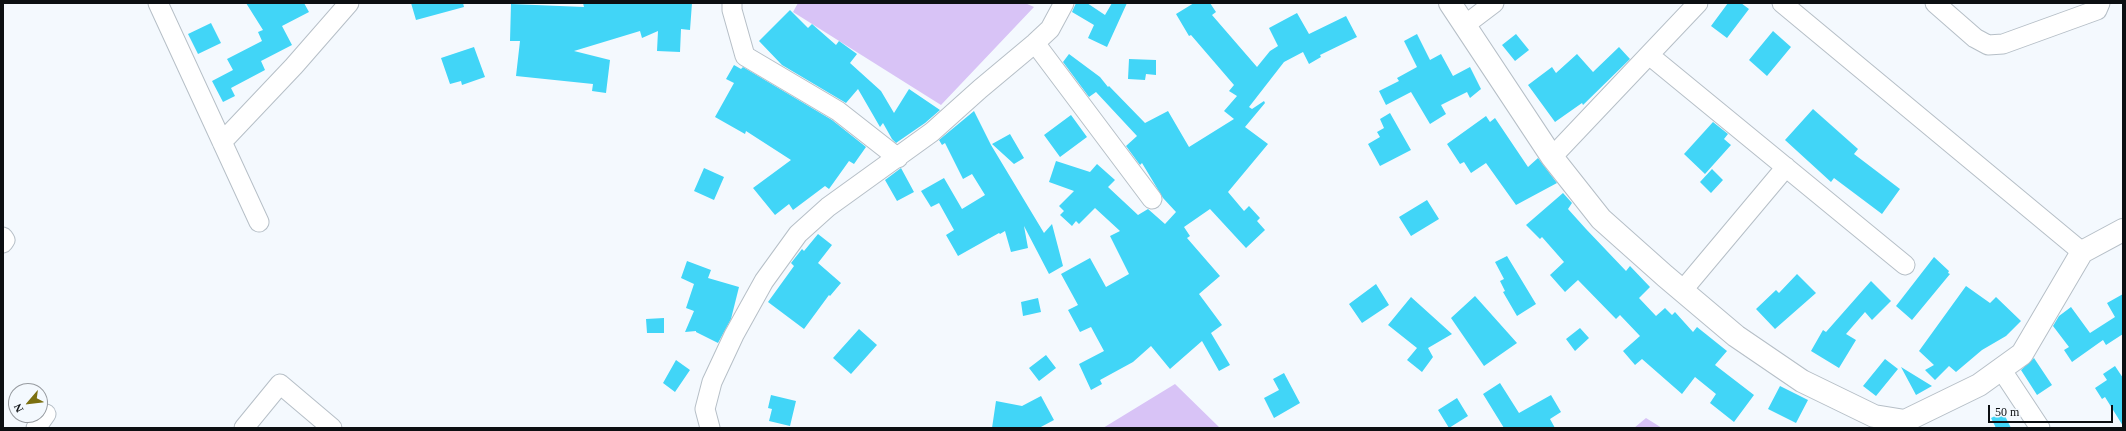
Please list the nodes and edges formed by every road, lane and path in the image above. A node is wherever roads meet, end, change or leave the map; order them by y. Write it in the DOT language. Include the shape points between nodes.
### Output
graph roads {
  1 [pos="158,3"];
  2 [pos="349,3"];
  3 [pos="732,3"];
  4 [pos="1064,3"];
  5 [pos="1450,3"];
  6 [pos="1494,3"];
  7 [pos="1698,3"];
  8 [pos="1782,3"];
  9 [pos="1935,3"];
  10 [pos="2100,3"];
  11 [pos="1465,25"];
  12 [pos="1035,43"];
  13 [pos="1649,55"];
  14 [pos="222,142"];
  15 [pos="1552,157"];
  16 [pos="898,158"];
  17 [pos="1786,167"];
  18 [pos="1152,199"];
  19 [pos="259,222"];
  20 [pos="2123,230"];
  21 [pos="3,237"];
  22 [pos="3,243"];
  23 [pos="2082,252"];
  24 [pos="1905,265"];
  25 [pos="1682,291"];
  26 [pos="2001,369"];
  27 [pos="1880,422"];
  28 [pos="244,428"];
  29 [pos="332,428"];
  30 [pos="710,428"];
  31 [pos="2040,428"];
  1 -- 14 [label="street"];
  2 -- 14 [label="street"];
  3 -- 16 [label="street" via="745,56 838,111"];
  4 -- 12 [label="street" via="1050,29"];
  5 -- 11 [label="street"];
  6 -- 11 [label="street"];
  7 -- 13 [label="street"];
  8 -- 23 [label="street"];
  9 -- 10 [label="street" via="1975,38 1988,45 2003,44 2097,10"];
  11 -- 15 [label="street"];
  12 -- 16 [label="street"];
  12 -- 18 [label="street"];
  13 -- 15 [label="street"];
  13 -- 17 [label="street"];
  14 -- 19 [label="street"];
  15 -- 25 [label="street" via="1601,218"];
  16 -- 30 [label="street" via="828,207 798,234 764,281 712,382 704,409"];
  17 -- 24 [label="street"];
  17 -- 25 [label="street"];
  20 -- 23 [label="street"];
  21 -- 22 [label="street"];
  23 -- 26 [label="street" via="2022,354"];
  25 -- 27 [label="street" via="1736,336 1802,381"];
  26 -- 27 [label="street" via="1978,385 1905,421"];
  26 -- 31 [label="street"];
  28 -- 29 [label="street" via="280,384"];
}
